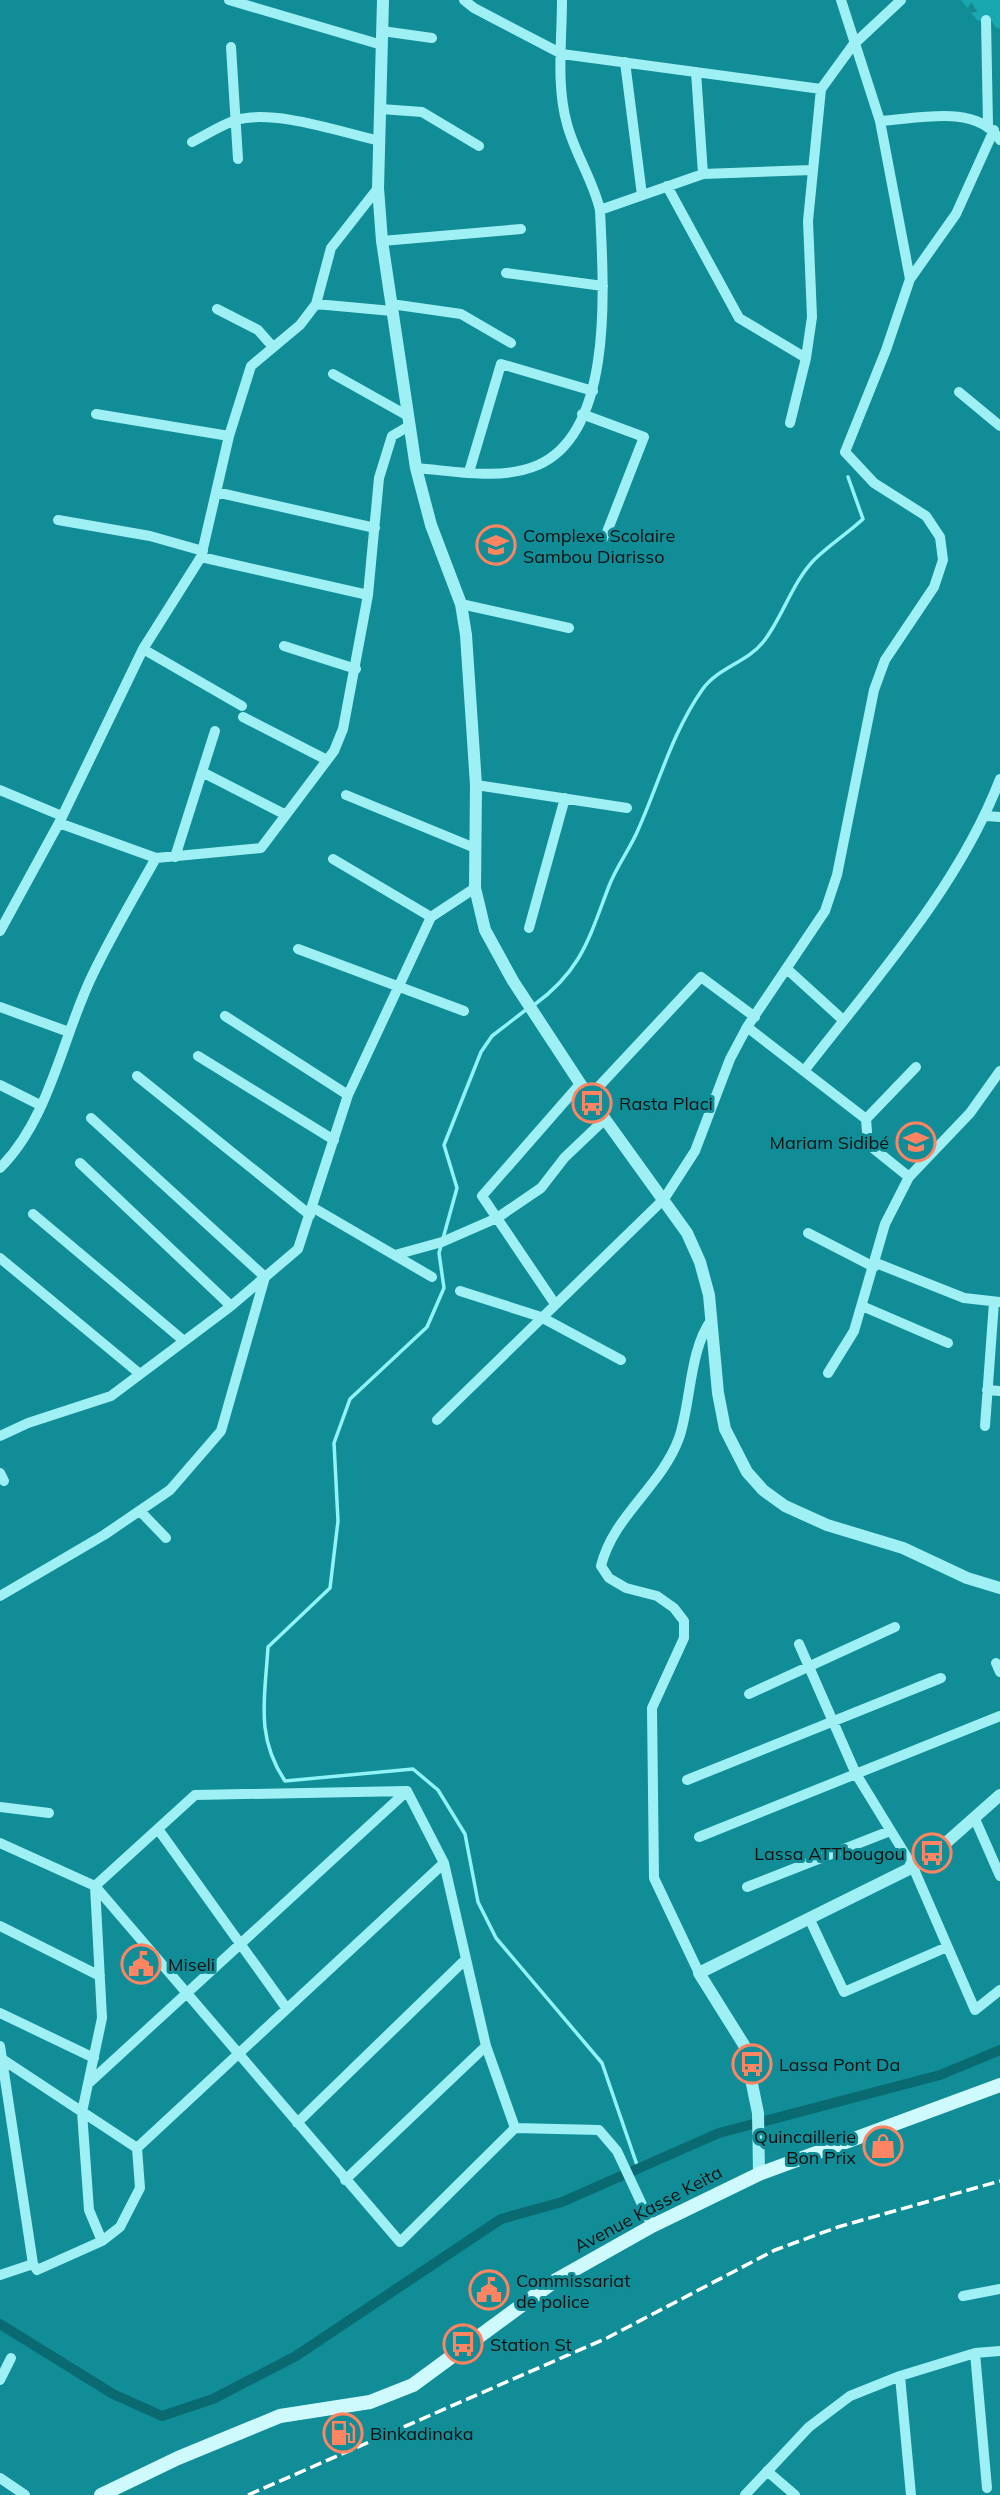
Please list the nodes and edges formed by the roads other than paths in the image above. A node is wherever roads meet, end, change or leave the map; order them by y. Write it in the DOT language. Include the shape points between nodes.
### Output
graph roads {
  1 [pos="229,0"];
  2 [pos="383,0"];
  3 [pos="464,0"];
  4 [pos="562,0"];
  5 [pos="841,0"];
  6 [pos="901,0"];
  7 [pos="986,20"];
  8 [pos="382,38"];
  9 [pos="432,38"];
  10 [pos="853,45"];
  11 [pos="231,47"];
  12 [pos="562,54"];
  13 [pos="625,62"];
  14 [pos="696,72"];
  15 [pos="821,89"];
  16 [pos="381,109"];
  17 [pos="236,120"];
  18 [pos="880,121"];
  19 [pos="991,128"];
  20 [pos="1000,140"];
  21 [pos="380,141"];
  22 [pos="192,142"];
  23 [pos="479,146"];
  24 [pos="238,159"];
  25 [pos="813,170"];
  26 [pos="704,174"];
  27 [pos="667,187"];
  28 [pos="379,188"];
  29 [pos="642,195"];
  30 [pos="600,210"];
  31 [pos="521,229"];
  32 [pos="382,241"];
  33 [pos="506,273"];
  34 [pos="910,279"];
  35 [pos="603,286"];
  36 [pos="316,304"];
  37 [pos="392,308"];
  38 [pos="217,309"];
  39 [pos="511,343"];
  40 [pos="273,347"];
  41 [pos="806,358"];
  42 [pos="334,374"];
  43 [pos="593,391"];
  44 [pos="959,392"];
  45 [pos="96,414"];
  46 [pos="582,414"];
  47 [pos="409,421"];
  48 [pos="790,423"];
  49 [pos="1000,426"];
  50 [pos="229,436"];
  51 [pos="416,468"];
  52 [pos="469,472"];
  53 [pos="216,492"];
  54 [pos="58,520"];
  55 [pos="375,527"];
  56 [pos="606,537"];
  57 [pos="202,554"];
  58 [pos="368,595"];
  59 [pos="461,604"];
  60 [pos="569,628"];
  61 [pos="284,646"];
  62 [pos="143,649"];
  63 [pos="356,669"];
  64 [pos="215,731"];
  65 [pos="327,761"];
  66 [pos="202,772"];
  67 [pos="1000,779"];
  68 [pos="476,785"];
  69 [pos="0,790"];
  70 [pos="346,795"];
  71 [pos="565,798"];
  72 [pos="627,808"];
  73 [pos="286,815"];
  74 [pos="986,816"];
  75 [pos="1000,817"];
  76 [pos="60,820"];
  77 [pos="475,848"];
  78 [pos="175,857"];
  79 [pos="156,858"];
  80 [pos="333,859"];
  81 [pos="475,888"];
  82 [pos="0,902"];
  83 [pos="13,908"];
  84 [pos="431,917"];
  85 [pos="529,928"];
  86 [pos="0,931"];
  87 [pos="298,949"];
  88 [pos="787,969"];
  89 [pos="399,986"];
  90 [pos="0,1007"];
  91 [pos="464,1011"];
  92 [pos="225,1016"];
  93 [pos="755,1017"];
  94 [pos="843,1020"];
  95 [pos="747,1027"];
  96 [pos="69,1032"];
  97 [pos="198,1056"];
  98 [pos="916,1068"];
  99 [pos="804,1071"];
  100 [pos="1000,1071"];
  101 [pos="137,1076"];
  102 [pos="580,1084"];
  103 [pos="0,1086"];
  104 [pos="348,1095"];
  105 [pos="589,1097"];
  106 [pos="40,1105"];
  107 [pos="91,1118"];
  108 [pos="606,1119"];
  109 [pos="866,1119"];
  110 [pos="334,1140"];
  111 [pos="80,1163"];
  112 [pos="0,1168"];
  113 [pos="909,1177"];
  114 [pos="664,1199"];
  115 [pos="311,1211"];
  116 [pos="33,1214"];
  117 [pos="497,1218"];
  118 [pos="808,1233"];
  119 [pos="395,1255"];
  120 [pos="0,1258"];
  121 [pos="875,1265"];
  122 [pos="264,1278"];
  123 [pos="432,1278"];
  124 [pos="460,1291"];
  125 [pos="997,1302"];
  126 [pos="555,1304"];
  127 [pos="231,1306"];
  128 [pos="862,1306"];
  129 [pos="541,1318"];
  130 [pos="712,1319"];
  131 [pos="184,1341"];
  132 [pos="948,1343"];
  133 [pos="621,1360"];
  134 [pos="828,1373"];
  135 [pos="139,1374"];
  136 [pos="987,1390"];
  137 [pos="1000,1391"];
  138 [pos="437,1420"];
  139 [pos="985,1426"];
  140 [pos="0,1436"];
  141 [pos="140,1511"];
  142 [pos="166,1538"];
  143 [pos="1000,1588"];
  144 [pos="0,1596"];
  145 [pos="895,1627"];
  146 [pos="799,1644"];
  147 [pos="809,1666"];
  148 [pos="942,1678"];
  149 [pos="749,1694"];
  150 [pos="1000,1716"];
  151 [pos="833,1722"];
  152 [pos="856,1774"];
  153 [pos="687,1780"];
  154 [pos="407,1791"];
  155 [pos="1000,1795"];
  156 [pos="0,1807"];
  157 [pos="48,1813"];
  158 [pos="975,1819"];
  159 [pos="158,1829"];
  160 [pos="890,1831"];
  161 [pos="699,1837"];
  162 [pos="0,1843"];
  163 [pos="444,1863"];
  164 [pos="913,1867"];
  165 [pos="1000,1876"];
  166 [pos="95,1886"];
  167 [pos="747,1886"];
  168 [pos="810,1920"];
  169 [pos="0,1926"];
  170 [pos="240,1944"];
  171 [pos="947,1947"];
  172 [pos="466,1959"];
  173 [pos="699,1973"];
  174 [pos="100,1976"];
  175 [pos="1000,1990"];
  176 [pos="186,1994"];
  177 [pos="287,2009"];
  178 [pos="0,2013"];
  179 [pos="0,2046"];
  180 [pos="486,2046"];
  181 [pos="238,2055"];
  182 [pos="94,2058"];
  183 [pos="2,2059"];
  184 [pos="89,2083"];
  185 [pos="1000,2085"];
  186 [pos="82,2112"];
  187 [pos="297,2123"];
  188 [pos="515,2128"];
  189 [pos="137,2148"];
  190 [pos="759,2174"];
  191 [pos="345,2180"];
  192 [pos="652,2226"];
  193 [pos="102,2241"];
  194 [pos="33,2264"];
  195 [pos="0,2275"];
  196 [pos="1000,2289"];
  197 [pos="963,2296"];
  198 [pos="1000,2351"];
  199 [pos="975,2353"];
  200 [pos="11,2358"];
  201 [pos="900,2376"];
  202 [pos="0,2380"];
  203 [pos="767,2471"];
  204 [pos="0,2478"];
  205 [pos="986,2488"];
  206 [pos="25,2495"];
  207 [pos="102,2495"];
  208 [pos="745,2495"];
  209 [pos="795,2495"];
  210 [pos="911,2495"];
  1 -- 8 [label="street"];
  2 -- 8 [label="street"];
  3 -- 12 [label="street"];
  4 -- 12 [label="street"];
  5 -- 10 [label="street"];
  6 -- 10 [label="street"];
  7 -- 19 [label="street"];
  8 -- 9 [label="street"];
  8 -- 16 [label="street"];
  10 -- 15 [label="street"];
  10 -- 18 [label="street"];
  11 -- 17 [label="street"];
  12 -- 13 [label="street"];
  12 -- 30 [label="street" via="567,125"];
  13 -- 14 [label="street"];
  13 -- 29 [label="street"];
  14 -- 15 [label="street"];
  14 -- 26 [label="street"];
  15 -- 25 [label="street"];
  16 -- 21 [label="street"];
  16 -- 23 [label="street" via="422,112"];
  17 -- 21 [label="street" via="275,118"];
  17 -- 22 [label="street"];
  17 -- 24 [label="street"];
  18 -- 19 [label="street" via="961,116"];
  18 -- 34 [label="street"];
  19 -- 20 [label="street"];
  19 -- 34 [label="street" via="956,214"];
  21 -- 28 [label="street"];
  25 -- 26 [label="street"];
  25 -- 41 [label="street" via="808,221 812,317"];
  26 -- 27 [label="street"];
  27 -- 29 [label="street"];
  27 -- 41 [label="street" via="738,318"];
  28 -- 32 [label="street"];
  28 -- 36 [label="street" via="331,248"];
  29 -- 30 [label="street"];
  30 -- 35 [label="street"];
  31 -- 32 [label="street"];
  32 -- 37 [label="street"];
  33 -- 35 [label="street"];
  34 -- 88 [label="street" via="845,452 874,482 926,516 940,537 943,559 934,586 885,660 874,690 838,875 825,911"];
  35 -- 43 [label="street" via="604,319"];
  36 -- 37 [label="street"];
  36 -- 40 [label="street" via="300,325"];
  37 -- 39 [label="street" via="461,314"];
  37 -- 47 [label="street"];
  38 -- 40 [label="street" via="258,330"];
  40 -- 50 [label="street" via="251,366"];
  41 -- 48 [label="street"];
  42 -- 47 [label="street"];
  43 -- 46 [label="street"];
  43 -- 52 [label="street" via="501,364"];
  44 -- 49 [label="street"];
  45 -- 50 [label="street"];
  46 -- 52 [label="street" via="570,442 539,465 501,474"];
  46 -- 56 [label="street" via="644,437"];
  47 -- 51 [label="street"];
  47 -- 55 [label="street" via="392,436 379,478"];
  50 -- 53 [label="street"];
  51 -- 52 [label="street"];
  51 -- 59 [label="street" via="431,525"];
  53 -- 55 [label="street"];
  53 -- 57 [label="street"];
  54 -- 57 [label="street" via="150,536"];
  55 -- 58 [label="street"];
  57 -- 58 [label="street"];
  57 -- 62 [label="street"];
  58 -- 63 [label="street"];
  59 -- 60 [label="street"];
  59 -- 68 [label="street"];
  61 -- 63 [label="street"];
  62 -- 65 [label="street"];
  62 -- 76 [label="street"];
  63 -- 65 [label="street" via="343,729"];
  64 -- 66 [label="street"];
  65 -- 73 [label="street"];
  66 -- 73 [label="street"];
  66 -- 78 [label="street"];
  67 -- 74 [label="street"];
  68 -- 71 [label="street"];
  68 -- 77 [label="street"];
  69 -- 76 [label="street"];
  70 -- 77 [label="street"];
  71 -- 72 [label="street"];
  71 -- 85 [label="street"];
  73 -- 78 [label="street" via="261,848"];
  74 -- 75 [label="street"];
  74 -- 94 [label="street" via="921,921"];
  76 -- 79 [label="street"];
  76 -- 83 [label="street"];
  77 -- 81 [label="street"];
  78 -- 79 [label="street"];
  79 -- 96 [label="street" via="91,977"];
  80 -- 84 [label="street"];
  81 -- 84 [label="street"];
  81 -- 102 [label="street" via="485,930"];
  82 -- 83 [label="street"];
  83 -- 86 [label="street"];
  84 -- 89 [label="street"];
  87 -- 89 [label="street"];
  88 -- 93 [label="street"];
  88 -- 94 [label="street"];
  89 -- 91 [label="street"];
  89 -- 104 [label="street"];
  90 -- 96 [label="street"];
  92 -- 104 [label="street"];
  93 -- 95 [label="street"];
  93 -- 105 [label="street" via="701,977"];
  94 -- 99 [label="street"];
  95 -- 99 [label="street"];
  95 -- 114 [label="street" via="695,1151"];
  96 -- 106 [label="street"];
  97 -- 110 [label="street"];
  98 -- 109 [label="street"];
  99 -- 109 [label="street"];
  100 -- 113 [label="street" via="970,1113"];
  101 -- 115 [label="street"];
  102 -- 105 [label="street"];
  102 -- 117 [label="street" via="482,1196"];
  103 -- 106 [label="street"];
  104 -- 110 [label="street"];
  105 -- 108 [label="street"];
  106 -- 112 [label="street" via="14,1154"];
  107 -- 122 [label="street"];
  108 -- 114 [label="street"];
  108 -- 117 [label="street" via="565,1157 541,1188"];
  109 -- 113 [label="street" via="868,1144"];
  110 -- 115 [label="street"];
  111 -- 127 [label="street"];
  113 -- 121 [label="street" via="885,1224"];
  114 -- 126 [label="street"];
  114 -- 130 [label="street" via="700,1262"];
  115 -- 119 [label="street"];
  115 -- 122 [label="street" via="298,1249"];
  116 -- 131 [label="street"];
  117 -- 119 [label="street" via="442,1242"];
  117 -- 126 [label="street"];
  118 -- 121 [label="street"];
  119 -- 123 [label="street"];
  120 -- 135 [label="street"];
  121 -- 125 [label="street" via="964,1298"];
  121 -- 128 [label="street"];
  122 -- 127 [label="street"];
  122 -- 141 [label="street" via="221,1431 170,1490"];
  124 -- 129 [label="street"];
  125 -- 136 [label="street"];
  126 -- 129 [label="street"];
  127 -- 131 [label="street"];
  128 -- 132 [label="street"];
  128 -- 134 [label="street" via="854,1331"];
  129 -- 133 [label="street"];
  129 -- 138 [label="street"];
  130 -- 143 [label="street" via="725,1429 734,1452 763,1490 827,1525 904,1548"];
  130 -- 173 [label="street" via="675,1447 659,1478 605,1546 601,1566 609,1578 626,1588 657,1596 684,1621 684,1638 652,1708 654,1878"];
  131 -- 135 [label="street"];
  135 -- 140 [label="street" via="111,1396"];
  136 -- 137 [label="street"];
  136 -- 139 [label="street"];
  141 -- 142 [label="street"];
  141 -- 144 [label="street"];
  145 -- 147 [label="street"];
  146 -- 147 [label="street"];
  147 -- 149 [label="street"];
  147 -- 151 [label="street"];
  148 -- 151 [label="street"];
  150 -- 152 [label="street"];
  151 -- 152 [label="street"];
  151 -- 153 [label="street"];
  152 -- 160 [label="street"];
  152 -- 161 [label="street"];
  154 -- 159 [label="street" via="195,1795"];
  154 -- 163 [label="street"];
  154 -- 170 [label="street"];
  155 -- 158 [label="street"];
  156 -- 157 [label="street"];
  158 -- 164 [label="street"];
  158 -- 165 [label="street"];
  159 -- 166 [label="street"];
  159 -- 170 [label="street"];
  160 -- 164 [label="street"];
  160 -- 167 [label="street"];
  162 -- 166 [label="street"];
  163 -- 172 [label="street"];
  163 -- 177 [label="street"];
  164 -- 168 [label="street"];
  164 -- 171 [label="street"];
  166 -- 174 [label="street"];
  166 -- 176 [label="street"];
  168 -- 171 [label="street" via="844,1992"];
  168 -- 173 [label="street"];
  169 -- 174 [label="street"];
  170 -- 176 [label="street"];
  170 -- 177 [label="street"];
  171 -- 175 [label="street" via="975,2010"];
  172 -- 180 [label="street"];
  172 -- 187 [label="street"];
  173 -- 190 [label="street" via="744,2045 758,2113"];
  174 -- 182 [label="street" via="102,2018"];
  176 -- 181 [label="street"];
  176 -- 184 [label="street"];
  177 -- 181 [label="street"];
  178 -- 182 [label="street"];
  179 -- 183 [label="street"];
  180 -- 188 [label="street"];
  180 -- 191 [label="street"];
  181 -- 187 [label="street"];
  181 -- 189 [label="street"];
  182 -- 184 [label="street"];
  183 -- 186 [label="street"];
  183 -- 194 [label="street"];
  184 -- 186 [label="street"];
  185 -- 190 [label="main road, Avenue Kasse Keita"];
  186 -- 189 [label="street"];
  186 -- 193 [label="street" via="89,2210"];
  187 -- 191 [label="street"];
  188 -- 191 [label="street" via="400,2242"];
  188 -- 192 [label="street" via="599,2130 632,2178"];
  189 -- 193 [label="street" via="140,2188 120,2227"];
  190 -- 192 [label="main road, Avenue Kasse Keita"];
  192 -- 207 [label="main road, Avenue Kasse Keita" via="556,2280 413,2385 370,2402 280,2416"];
  193 -- 194 [label="street" via="37,2270"];
  194 -- 195 [label="street"];
  196 -- 197 [label="street"];
  198 -- 199 [label="street"];
  199 -- 201 [label="street"];
  199 -- 205 [label="street"];
  200 -- 202 [label="street"];
  201 -- 203 [label="street" via="850,2396 809,2427"];
  201 -- 210 [label="street"];
  203 -- 208 [label="street"];
  203 -- 209 [label="street"];
  204 -- 206 [label="street"];
}
